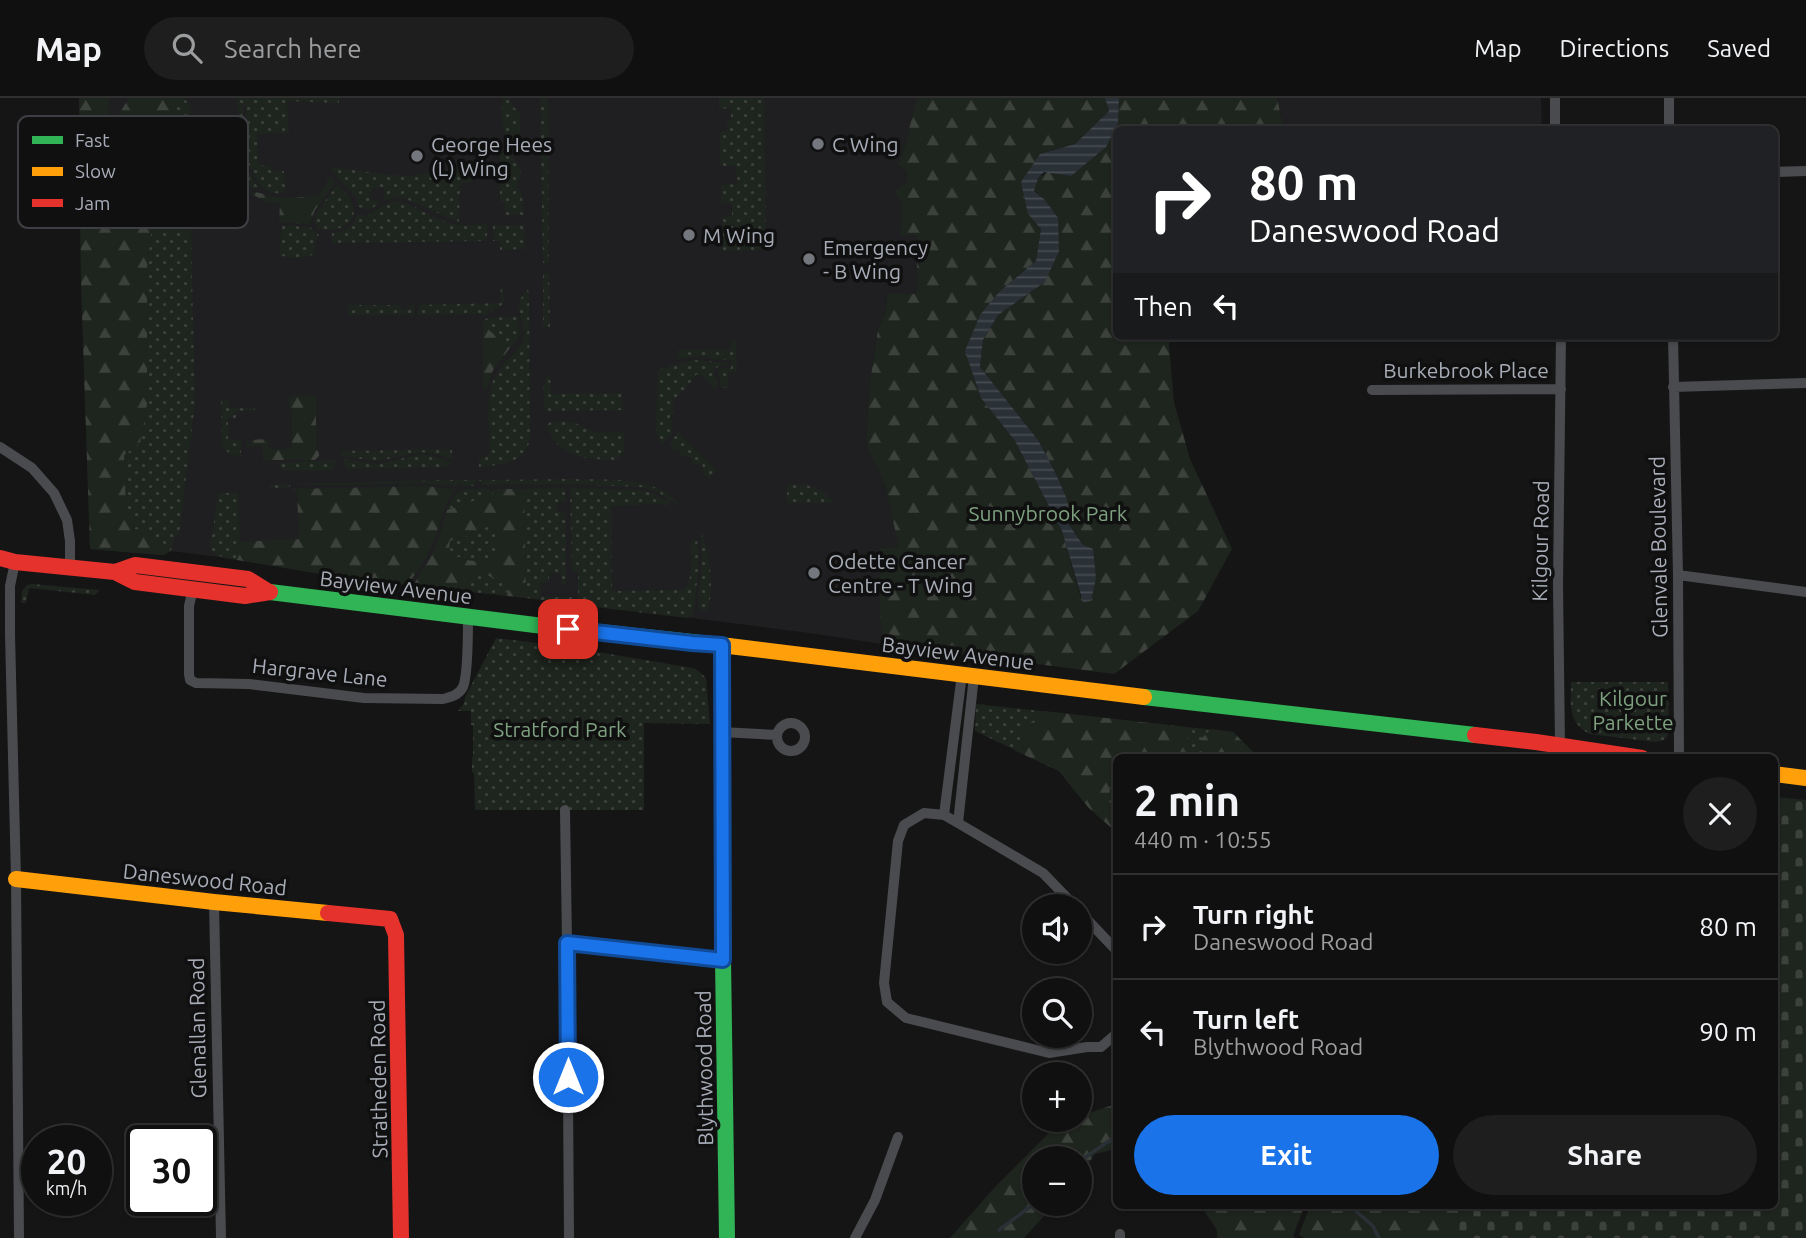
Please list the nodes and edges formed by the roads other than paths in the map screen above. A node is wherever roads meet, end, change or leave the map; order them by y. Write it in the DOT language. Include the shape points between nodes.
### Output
graph roads {
  1 [pos="1555,98"];
  2 [pos="1669,98"];
  3 [pos="1555,126"];
  4 [pos="1670,126"];
  5 [pos="1806,171"];
  6 [pos="1778,172"];
  7 [pos="1561,340"];
  8 [pos="1673,340"];
  9 [pos="1806,383"];
  10 [pos="1673,387"];
  11 [pos="1561,389"];
  12 [pos="1372,390"];
  13 [pos="0,447"];
  14 [pos="5,561"];
  15 [pos="70,567"];
  16 [pos="115,572"];
  17 [pos="1678,575"];
  18 [pos="193,589"];
  19 [pos="269,592"];
  20 [pos="1806,593"];
  21 [pos="468,617"];
  22 [pos="722,645"];
  23 [pos="968,675"];
  24 [pos="721,732"];
  25 [pos="777,735"];
  26 [pos="953,740"];
  27 [pos="968,742"];
  28 [pos="1560,746"];
  29 [pos="1615,754"];
  30 [pos="1679,754"];
  31 [pos="1778,774"];
  32 [pos="1806,778"];
  33 [pos="565,810"];
  34 [pos="944,816"];
  35 [pos="958,822"];
  36 [pos="16,879"];
  37 [pos="1063,894"];
  38 [pos="214,902"];
  39 [pos="390,919"];
  40 [pos="1092,925"];
  41 [pos="567,943"];
  42 [pos="1113,947"];
  43 [pos="723,960"];
  44 [pos="1113,1038"];
  45 [pos="898,1137"];
  46 [pos="19,1238"];
  47 [pos="221,1238"];
  48 [pos="401,1238"];
  49 [pos="569,1238"];
  50 [pos="727,1238"];
  51 [pos="855,1238"];
  1 -- 3 [label="street"];
  2 -- 4 [label="street"];
  5 -- 6 [label="street"];
  7 -- 11 [label="street, Kilgour Road"];
  8 -- 10 [label="street, Glenvale Boulevard"];
  9 -- 10 [label="street"];
  10 -- 17 [label="street, Glenvale Boulevard"];
  11 -- 12 [label="street, Burkebrook Place"];
  11 -- 28 [label="street, Kilgour Road"];
  13 -- 15 [label="street" via="32,468 54,493 67,520"];
  14 -- 15 [label="main road, Bayview Avenue"];
  14 -- 36 [label="street" via="10,586"];
  15 -- 16 [label="main road, Bayview Avenue"];
  16 -- 18 [label="main road, Bayview Avenue" via="135,582"];
  16 -- 19 [label="main road, Bayview Avenue" via="135,565 179,570 248,579"];
  17 -- 20 [label="street"];
  17 -- 30 [label="street, Glenvale Boulevard"];
  18 -- 19 [label="main road, Bayview Avenue" via="245,596"];
  18 -- 21 [label="street, Hargrave Lane" via="189,674 196,683 249,684 375,699 450,698 463,687"];
  19 -- 21 [label="main road, Bayview Avenue"];
  21 -- 22 [label="main road, Bayview Avenue"];
  22 -- 23 [label="main road, Bayview Avenue"];
  22 -- 24 [label="main road, Blythwood Road"];
  23 -- 26 [label="street"];
  23 -- 27 [label="street"];
  23 -- 28 [label="main road, Bayview Avenue"];
  24 -- 25 [label="street"];
  24 -- 43 [label="main road, Blythwood Road"];
  26 -- 27 [label="street"];
  26 -- 34 [label="street"];
  27 -- 35 [label="street"];
  28 -- 29 [label="main road, Bayview Avenue"];
  31 -- 32 [label="main road"];
  33 -- 41 [label="street"];
  34 -- 35 [label="street"];
  34 -- 44 [label="street" via="924,813 904,825 898,841 884,983 887,1002 906,1018 1049,1053 1101,1047"];
  35 -- 37 [label="street" via="1043,873"];
  36 -- 38 [label="main road, Daneswood Road"];
  36 -- 46 [label="street"];
  38 -- 39 [label="main road, Daneswood Road"];
  38 -- 47 [label="street, Glenallan Road"];
  39 -- 48 [label="main road, Stratheden Road" via="396,935"];
  40 -- 42 [label="street"];
  41 -- 43 [label="street"];
  41 -- 49 [label="street"];
  43 -- 50 [label="main road, Blythwood Road"];
  45 -- 51 [label="street" via="875,1200"];
}
